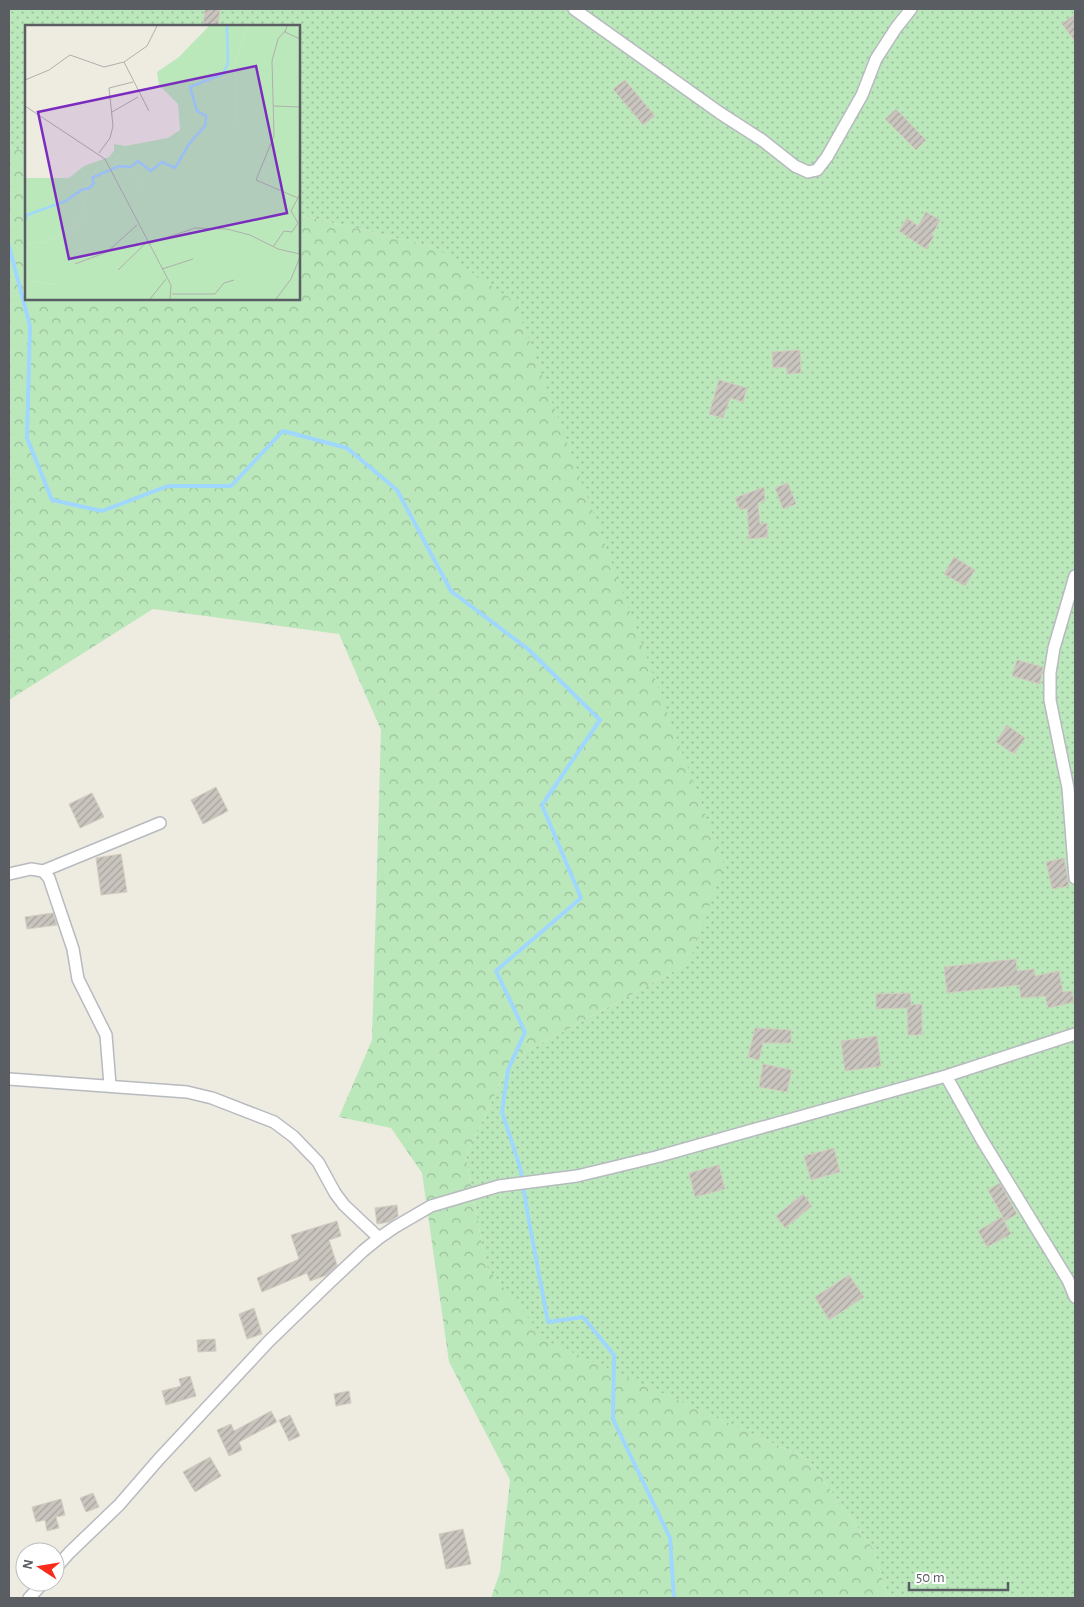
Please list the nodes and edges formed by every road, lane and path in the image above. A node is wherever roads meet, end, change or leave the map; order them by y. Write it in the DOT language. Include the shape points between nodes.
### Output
graph roads {
  1 [pos="574,9"];
  2 [pos="911,9"];
  3 [pos="1075,576"];
  4 [pos="160,823"];
  5 [pos="43,871"];
  6 [pos="9,874"];
  7 [pos="1075,878"];
  8 [pos="1075,1034"];
  9 [pos="946,1076"];
  10 [pos="9,1078"];
  11 [pos="110,1085"];
  12 [pos="380,1238"];
  13 [pos="1075,1297"];
  14 [pos="65,1557"];
  1 -- 2 [label="street" via="795,166 808,172 817,170 827,157 862,94 876,59"];
  3 -- 7 [label="street" via="1054,648 1050,700 1068,788"];
  4 -- 5 [label="street"];
  5 -- 6 [label="street" via="31,869"];
  5 -- 11 [label="street" via="49,878 73,949 78,979 106,1035"];
  8 -- 9 [label="street"];
  9 -- 12 [label="street" via="656,1157 576,1176 500,1186 441,1202 395,1226"];
  9 -- 13 [label="street" via="1068,1280"];
  10 -- 11 [label="street"];
  11 -- 12 [label="street" via="187,1092 274,1122 318,1162 344,1205"];
  12 -- 14 [label="street" via="269,1342 120,1505"];
}
